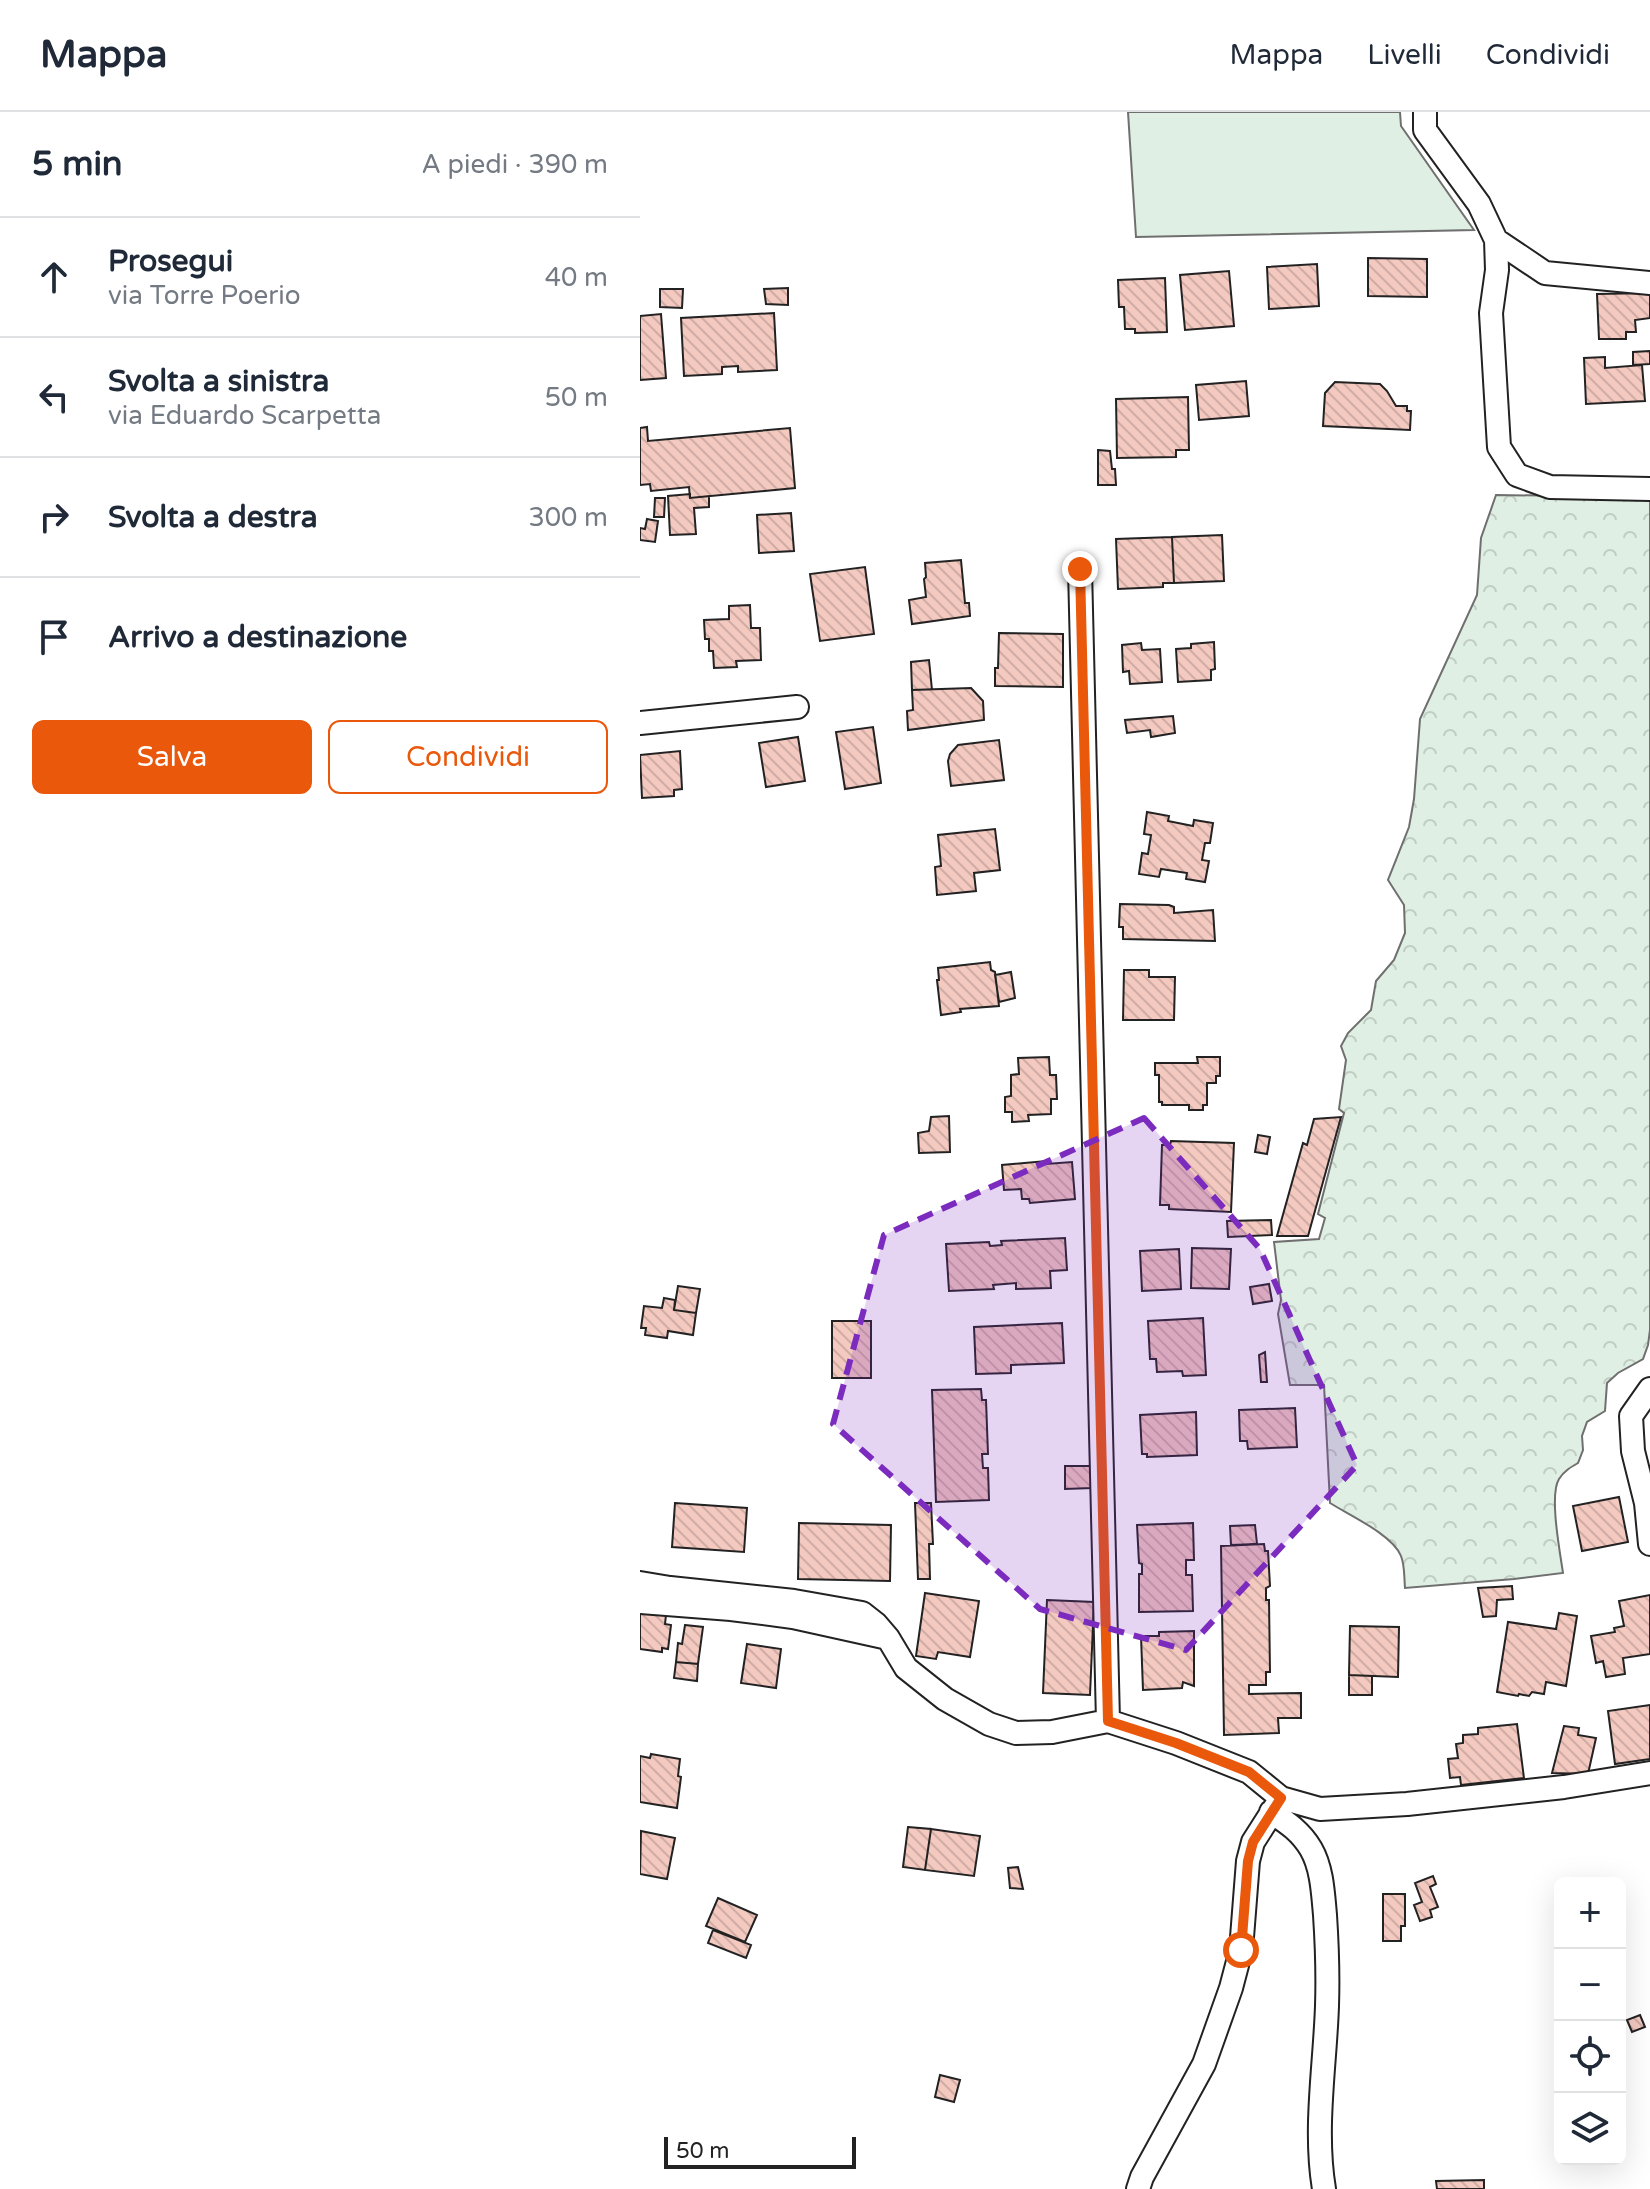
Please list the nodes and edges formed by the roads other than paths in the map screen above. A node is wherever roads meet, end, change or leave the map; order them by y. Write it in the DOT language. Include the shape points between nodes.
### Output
graph roads {
  1 [pos="1425,112"];
  2 [pos="1496,240"];
  3 [pos="1650,283"];
  4 [pos="1650,489"];
  5 [pos="1080,569"];
  6 [pos="797,707"];
  7 [pos="640,723"];
  8 [pos="1650,1389"];
  9 [pos="1650,1544"];
  10 [pos="640,1583"];
  11 [pos="640,1602"];
  12 [pos="888,1638"];
  13 [pos="1108,1721"];
  14 [pos="1650,1773"];
  15 [pos="1276,1805"];
  16 [pos="1138,2189"];
  17 [pos="1324,2189"];
  1 -- 2 [label="street" via="1425,130 1479,204"];
  2 -- 3 [label="street" via="1545,273"];
  2 -- 4 [label="street" via="1491,313 1499,447 1517,475 1550,487"];
  5 -- 13 [label="street"];
  6 -- 7 [label="street"];
  8 -- 9 [label="street" via="1631,1416"];
  10 -- 12 [label="street" via="862,1613"];
  11 -- 12 [label="street" via="793,1617"];
  12 -- 13 [label="street" via="906,1668 989,1724 1016,1733"];
  13 -- 15 [label="street" via="1249,1772"];
  14 -- 15 [label="street" via="1407,1804 1320,1809"];
  15 -- 16 [label="street" via="1253,1842 1241,1950 1204,2064"];
  15 -- 17 [label="street" via="1312,1852 1322,1882 1327,1940 1321,2085"];
}
